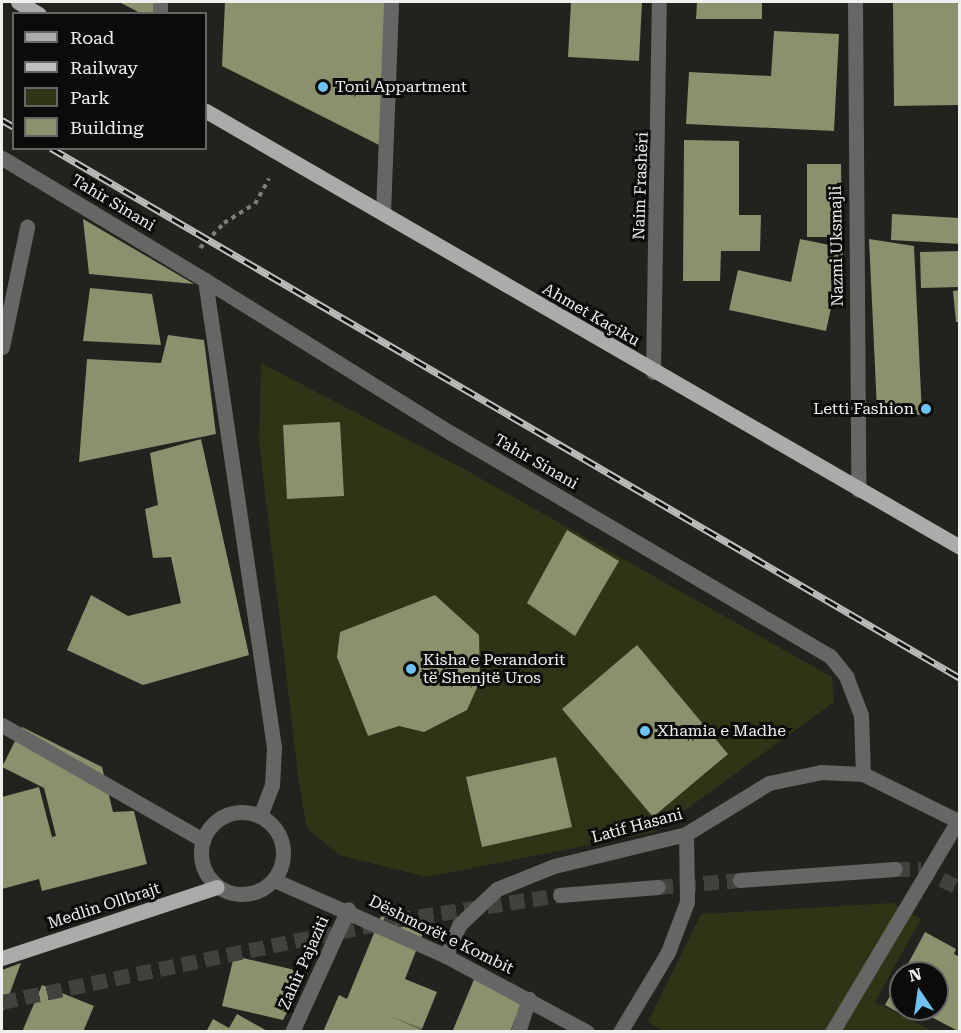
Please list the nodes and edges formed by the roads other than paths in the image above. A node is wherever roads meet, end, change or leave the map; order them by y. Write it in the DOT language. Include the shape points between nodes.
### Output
graph roads {
  1 [pos="18,2"];
  2 [pos="391,2"];
  3 [pos="659,2"];
  4 [pos="855,2"];
  5 [pos="36,12"];
  6 [pos="207,112"];
  7 [pos="2,158"];
  8 [pos="383,213"];
  9 [pos="27,227"];
  10 [pos="205,280"];
  11 [pos="2,347"];
  12 [pos="653,372"];
  13 [pos="858,490"];
  14 [pos="960,547"];
  15 [pos="2,725"];
  16 [pos="863,774"];
  17 [pos="260,816"];
  18 [pos="959,821"];
  19 [pos="686,834"];
  20 [pos="203,840"];
  21 [pos="896,869"];
  22 [pos="274,880"];
  23 [pos="740,880"];
  24 [pos="217,887"];
  25 [pos="658,887"];
  26 [pos="560,895"];
  27 [pos="348,909"];
  28 [pos="446,957"];
  29 [pos="2,958"];
  30 [pos="529,999"];
  31 [pos="292,1032"];
  32 [pos="518,1032"];
  33 [pos="587,1032"];
  34 [pos="620,1032"];
  35 [pos="832,1032"];
  1 -- 5 [label="main road"];
  2 -- 8 [label="street"];
  3 -- 12 [label="street, Naim Frashëri"];
  4 -- 13 [label="street, Nazmi Uksmajli"];
  6 -- 8 [label="main road, Ahmet Kaçiku"];
  7 -- 10 [label="street, Tahir Sinani"];
  8 -- 12 [label="main road, Ahmet Kaçiku"];
  9 -- 11 [label="street"];
  10 -- 16 [label="street, Tahir Sinani" via="450,433 830,656 846,676 861,716"];
  10 -- 17 [label="street" via="274,748 272,785"];
  12 -- 13 [label="main road, Ahmet Kaçiku"];
  13 -- 14 [label="main road, Ahmet Kaçiku"];
  15 -- 20 [label="street"];
  16 -- 18 [label="street, Latif Hasani"];
  16 -- 19 [label="street, Latif Hasani" via="821,772 770,783"];
  17 -- 20 [label="street" via="233,813 210,827"];
  17 -- 22 [label="street" via="283,844"];
  18 -- 35 [label="street"];
  19 -- 28 [label="street, Latif Hasani" via="554,866 497,889 459,925"];
  19 -- 34 [label="street" via="687,902 669,952"];
  20 -- 24 [label="street" via="202,865"];
  21 -- 23 [label="street"];
  22 -- 24 [label="street" via="247,895"];
  22 -- 27 [label="street, Dëshmorët e Kombit"];
  24 -- 29 [label="main road, Medlin Ollbrajt"];
  25 -- 26 [label="street"];
  27 -- 28 [label="street, Dëshmorët e Kombit"];
  27 -- 31 [label="street, Zahir Pajaziti"];
  28 -- 30 [label="street, Dëshmorët e Kombit"];
  30 -- 32 [label="street"];
  30 -- 33 [label="street, Dëshmorët e Kombit"];
}
